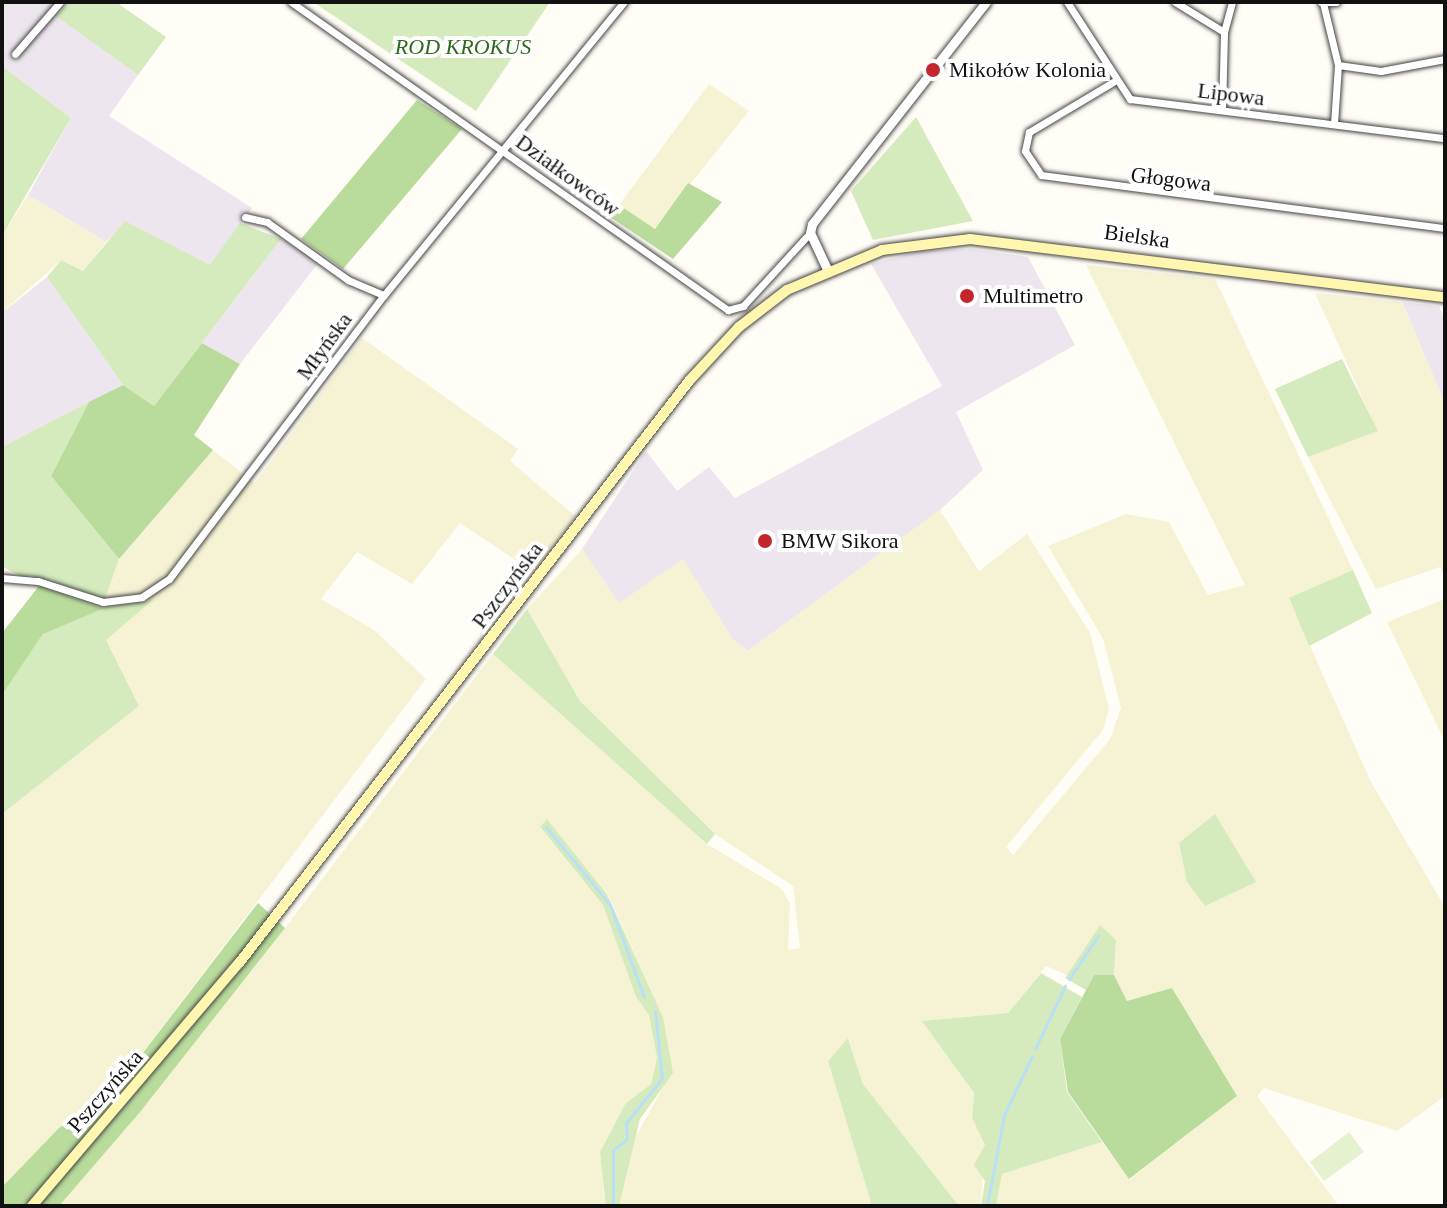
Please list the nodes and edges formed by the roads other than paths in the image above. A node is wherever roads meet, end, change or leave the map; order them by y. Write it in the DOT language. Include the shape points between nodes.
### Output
graph roads {
  1 [pos="60,2"];
  2 [pos="291,2"];
  3 [pos="624,2"];
  4 [pos="986,2"];
  5 [pos="1067,2"];
  6 [pos="1175,2"];
  7 [pos="1232,2"];
  8 [pos="1322,2"];
  9 [pos="1336,2"];
  10 [pos="1224,32"];
  11 [pos="15,54"];
  12 [pos="1445,59"];
  13 [pos="1338,65"];
  14 [pos="1113,82"];
  15 [pos="1222,110"];
  16 [pos="1334,124"];
  17 [pos="1445,138"];
  18 [pos="505,151"];
  19 [pos="245,217"];
  20 [pos="1445,228"];
  21 [pos="810,233"];
  22 [pos="827,269"];
  23 [pos="384,295"];
  24 [pos="1445,297"];
  25 [pos="2,578"];
  26 [pos="32,1206"];
  1 -- 11 [label="street"];
  2 -- 18 [label="street, Działkowców"];
  3 -- 18 [label="street, Młyńska"];
  4 -- 21 [label="street"];
  5 -- 14 [label="street"];
  6 -- 10 [label="street"];
  7 -- 10 [label="street"];
  8 -- 9 [label="street"];
  8 -- 13 [label="street"];
  10 -- 15 [label="street"];
  12 -- 13 [label="street" via="1381,71"];
  13 -- 16 [label="street"];
  14 -- 15 [label="street, Lipowa" via="1130,99"];
  14 -- 20 [label="street, Głogowa" via="1029,132 1025,151 1041,175"];
  15 -- 16 [label="street, Lipowa"];
  16 -- 17 [label="street, Lipowa"];
  18 -- 21 [label="street, Działkowców" via="731,311"];
  18 -- 23 [label="street, Młyńska"];
  19 -- 23 [label="street" via="267,222 348,280"];
  21 -- 22 [label="street"];
  22 -- 24 [label="main road, Bielska" via="916,242 970,239"];
  22 -- 26 [label="main road, Pszczyńska" via="759,311 689,381 240,962"];
  23 -- 25 [label="street, Młyńska" via="157,590 103,602 38,581"];
}
